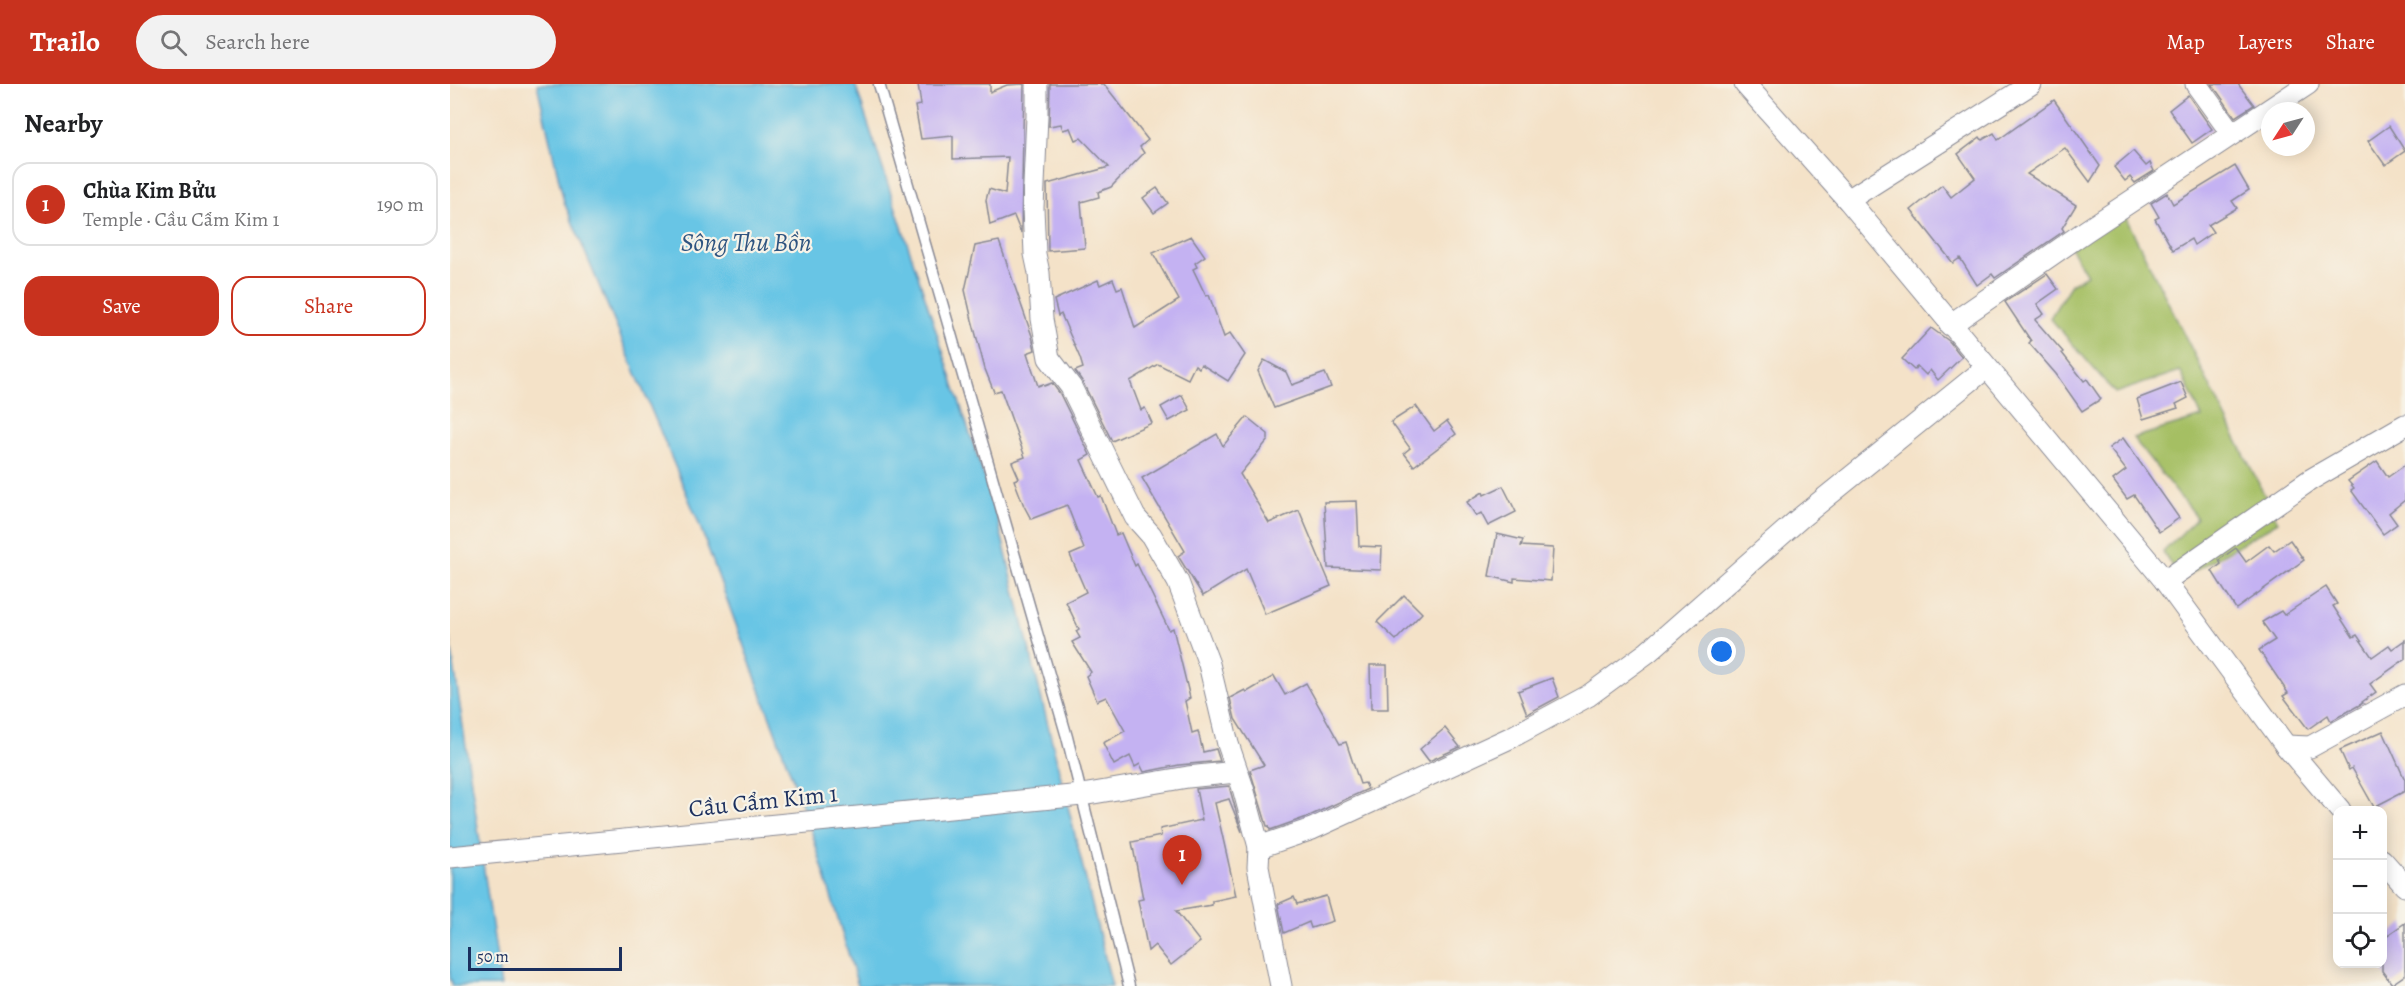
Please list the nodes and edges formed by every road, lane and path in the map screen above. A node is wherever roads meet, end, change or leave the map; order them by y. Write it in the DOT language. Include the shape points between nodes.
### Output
graph roads {
  1 [pos="879,84"];
  2 [pos="1036,84"];
  3 [pos="1745,84"];
  4 [pos="2031,84"];
  5 [pos="2196,84"];
  6 [pos="2308,84"];
  7 [pos="2232,134"];
  8 [pos="1848,200"];
  9 [pos="1950,325"];
  10 [pos="1986,368"];
  11 [pos="2405,424"];
  12 [pos="2165,581"];
  13 [pos="2405,695"];
  14 [pos="2286,746"];
  15 [pos="1236,772"];
  16 [pos="1082,795"];
  17 [pos="2337,806"];
  18 [pos="1259,847"];
  19 [pos="450,857"];
  20 [pos="2387,866"];
  21 [pos="2405,886"];
  22 [pos="1129,986"];
  23 [pos="1281,986"];
  1 -- 16 [label="lane"];
  2 -- 15 [label="street" via="1032,208 1049,358 1071,387 1135,517 1152,535 1178,582 1209,664"];
  3 -- 8 [label="street"];
  4 -- 8 [label="street"];
  5 -- 7 [label="street"];
  6 -- 7 [label="street"];
  7 -- 9 [label="street"];
  8 -- 9 [label="street"];
  9 -- 10 [label="street"];
  10 -- 12 [label="street"];
  10 -- 18 [label="street" via="1799,519 1648,652 1588,696 1512,737 1323,824"];
  11 -- 12 [label="street" via="2310,480"];
  12 -- 14 [label="street"];
  13 -- 14 [label="street" via="2310,747"];
  14 -- 17 [label="street"];
  15 -- 16 [label="street, Cầu Cẩm Kim 1"];
  15 -- 18 [label="street"];
  16 -- 19 [label="street, Cầu Cẩm Kim 1"];
  16 -- 22 [label="lane"];
  18 -- 23 [label="street" via="1258,867"];
  20 -- 21 [label="street"];
}
